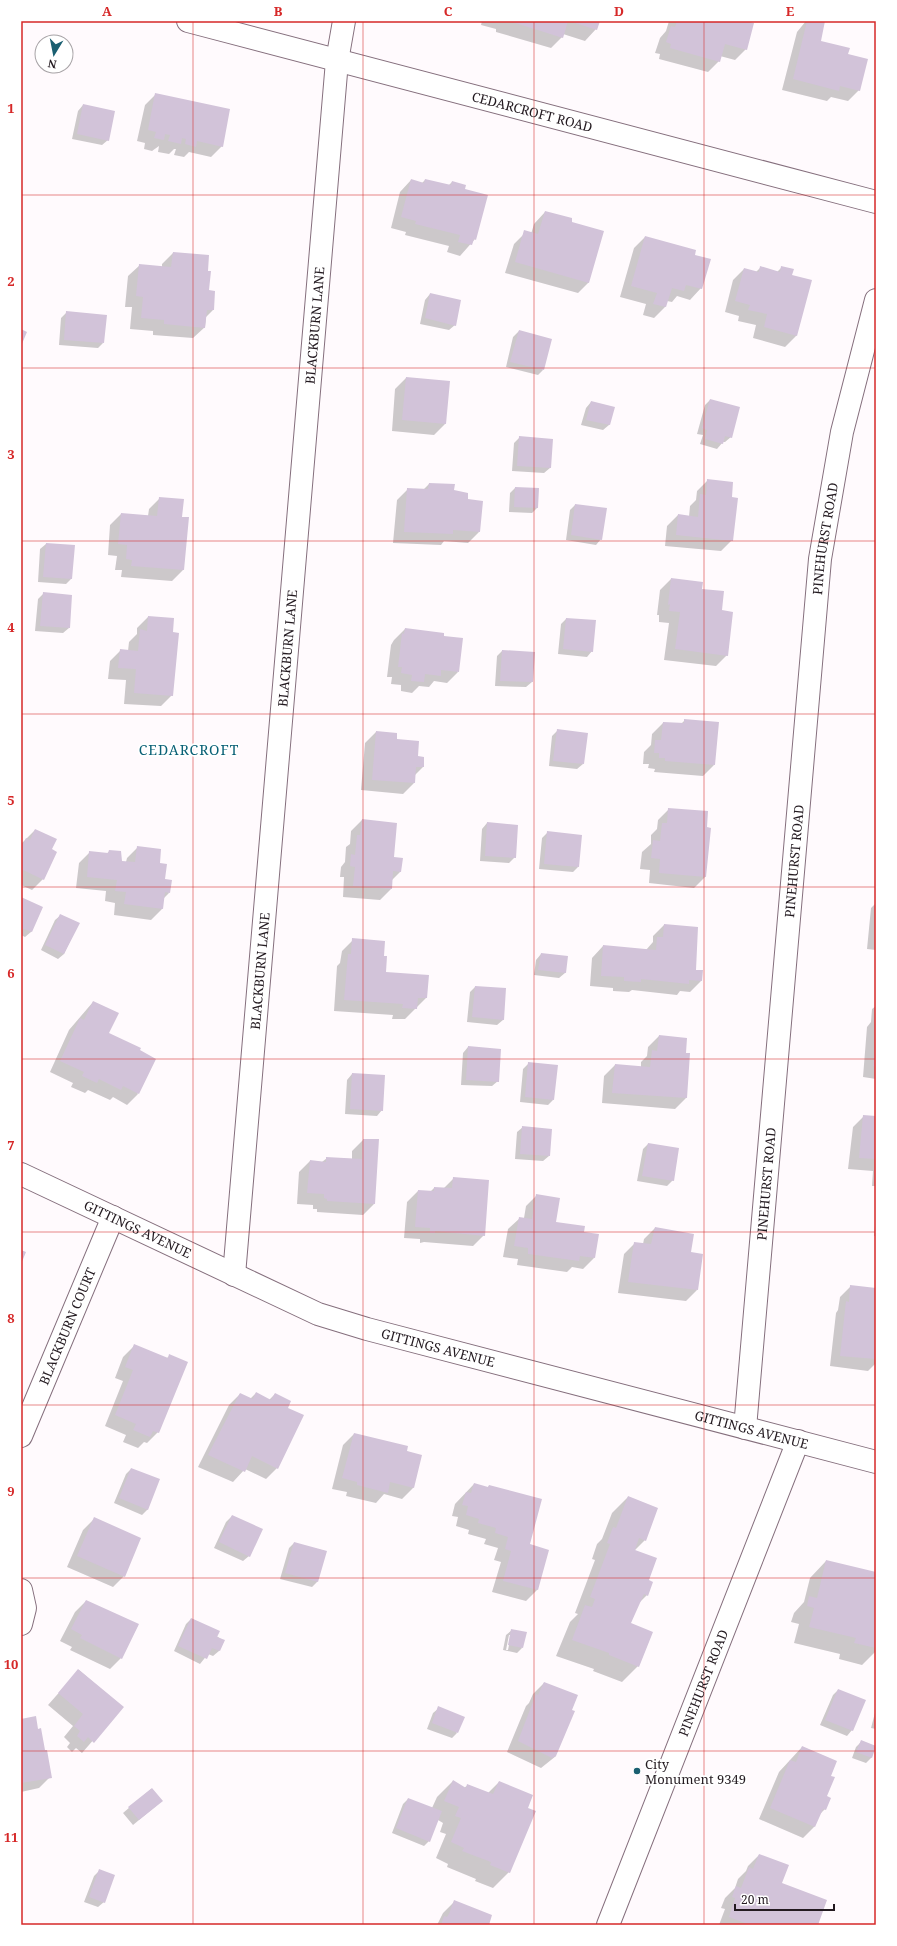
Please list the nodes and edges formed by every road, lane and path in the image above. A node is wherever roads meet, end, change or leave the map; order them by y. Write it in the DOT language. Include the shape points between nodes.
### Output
graph roads {
  1 [pos="188,21"];
  2 [pos="344,21"];
  3 [pos="337,61"];
  4 [pos="876,202"];
  5 [pos="876,300"];
  6 [pos="21,1174"];
  7 [pos="113,1217"];
  8 [pos="234,1275"];
  9 [pos="745,1428"];
  10 [pos="21,1436"];
  11 [pos="798,1442"];
  12 [pos="876,1462"];
  13 [pos="21,1590"];
  14 [pos="21,1624"];
  15 [pos="608,1925"];
  1 -- 3 [label="street, CEDARCROFT ROAD"];
  2 -- 3 [label="street, BLACKBURN LANE"];
  3 -- 4 [label="street, CEDARCROFT ROAD"];
  3 -- 8 [label="street, BLACKBURN LANE"];
  5 -- 9 [label="street, PINEHURST ROAD" via="842,432 820,559"];
  6 -- 7 [label="street, GITTINGS AVENUE"];
  7 -- 8 [label="street, GITTINGS AVENUE"];
  7 -- 10 [label="street, BLACKBURN COURT"];
  8 -- 9 [label="street, GITTINGS AVENUE" via="318,1314 367,1329"];
  9 -- 11 [label="street, GITTINGS AVENUE"];
  11 -- 12 [label="street, GITTINGS AVENUE"];
  11 -- 15 [label="street, PINEHURST ROAD"];
  13 -- 14 [label="street" via="25,1608"];
}
